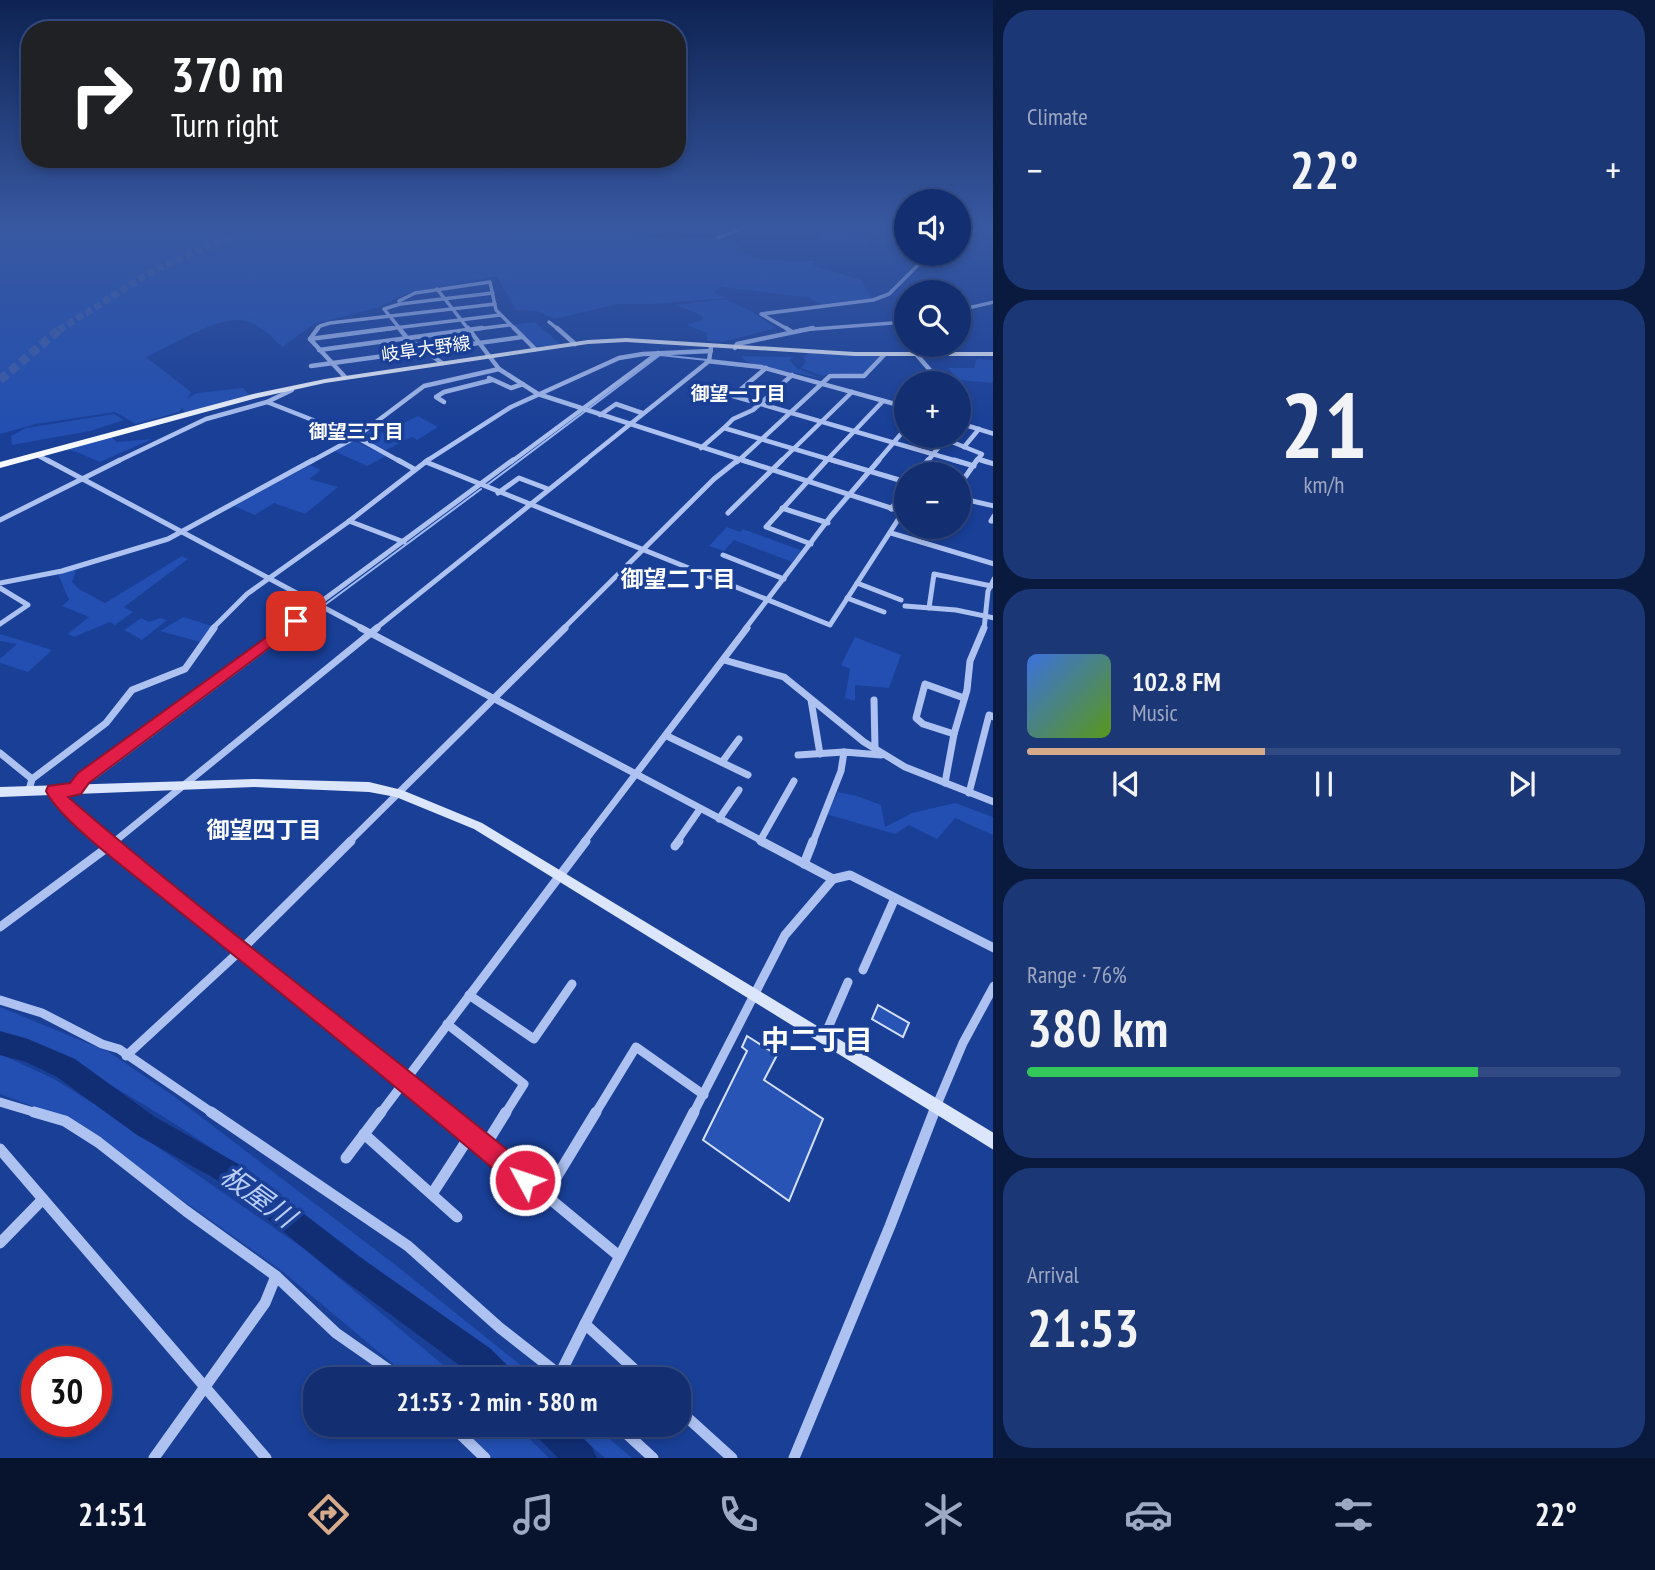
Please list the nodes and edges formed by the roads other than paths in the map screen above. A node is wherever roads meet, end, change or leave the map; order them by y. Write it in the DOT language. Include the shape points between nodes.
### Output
graph roads {
  1 [pos="413,294"];
  2 [pos="440,294"];
  3 [pos="482,294"];
  4 [pos="493,294"];
  5 [pos="889,294"];
  6 [pos="442,298"];
  7 [pos="993,302"];
  8 [pos="495,304"];
  9 [pos="389,306"];
  10 [pos="971,307"];
  11 [pos="450,309"];
  12 [pos="500,315"];
  13 [pos="391,316"];
  14 [pos="458,320"];
  15 [pos="549,322"];
  16 [pos="894,323"];
  17 [pos="509,325"];
  18 [pos="401,328"];
  19 [pos="468,331"];
  20 [pos="792,332"];
  21 [pos="522,337"];
  22 [pos="408,338"];
  23 [pos="310,339"];
  24 [pos="478,343"];
  25 [pos="575,344"];
  26 [pos="734,348"];
  27 [pos="424,349"];
  28 [pos="535,349"];
  29 [pos="711,349"];
  30 [pos="319,350"];
  31 [pos="657,353"];
  32 [pos="884,355"];
  33 [pos="894,355"];
  34 [pos="971,355"];
  35 [pos="993,355"];
  36 [pos="488,356"];
  37 [pos="919,357"];
  38 [pos="330,361"];
  39 [pos="707,361"];
  40 [pos="442,363"];
  41 [pos="311,366"];
  42 [pos="765,368"];
  43 [pos="499,369"];
  44 [pos="931,371"];
  45 [pos="479,374"];
  46 [pos="792,376"];
  47 [pos="345,377"];
  48 [pos="492,380"];
  49 [pos="523,384"];
  50 [pos="822,384"];
  51 [pos="292,390"];
  52 [pos="852,392"];
  53 [pos="538,394"];
  54 [pos="883,401"];
  55 [pos="267,402"];
  56 [pos="444,402"];
  57 [pos="760,404"];
  58 [pos="894,404"];
  59 [pos="583,410"];
  60 [pos="642,412"];
  61 [pos="790,414"];
  62 [pos="600,415"];
  63 [pos="821,422"];
  64 [pos="628,425"];
  65 [pos="971,427"];
  66 [pos="724,428"];
  67 [pos="979,429"];
  68 [pos="853,431"];
  69 [pos="993,434"];
  70 [pos="356,437"];
  71 [pos="761,439"];
  72 [pos="971,439"];
  73 [pos="894,443"];
  74 [pos="701,448"];
  75 [pos="912,448"];
  76 [pos="938,448"];
  77 [pos="967,448"];
  78 [pos="794,449"];
  79 [pos="933,454"];
  80 [pos="37,455"];
  81 [pos="828,459"];
  82 [pos="978,459"];
  83 [pos="737,460"];
  84 [pos="426,462"];
  85 [pos="927,462"];
  86 [pos="993,464"];
  87 [pos="0,466"];
  88 [pos="974,466"];
  89 [pos="414,469"];
  90 [pos="971,470"];
  91 [pos="771,471"];
  92 [pos="869,471"];
  93 [pos="82,478"];
  94 [pos="894,478"];
  95 [pos="806,481"];
  96 [pos="480,485"];
  97 [pos="548,489"];
  98 [pos="498,493"];
  99 [pos="848,494"];
  100 [pos="971,501"];
  101 [pos="528,505"];
  102 [pos="894,505"];
  103 [pos="993,506"];
  104 [pos="782,508"];
  105 [pos="891,509"];
  106 [pos="728,513"];
  107 [pos="0,520"];
  108 [pos="349,521"];
  109 [pos="828,523"];
  110 [pos="181,533"];
  111 [pos="891,533"];
  112 [pos="404,542"];
  113 [pos="811,544"];
  114 [pos="640,549"];
  115 [pos="723,555"];
  116 [pos="993,564"];
  117 [pos="270,579"];
  118 [pos="784,579"];
  119 [pos="858,583"];
  120 [pos="0,585"];
  121 [pos="991,587"];
  122 [pos="848,598"];
  123 [pos="768,600"];
  124 [pos="318,605"];
  125 [pos="929,608"];
  126 [pos="884,612"];
  127 [pos="985,615"];
  128 [pos="993,618"];
  129 [pos="0,624"];
  130 [pos="370,633"];
  131 [pos="724,660"];
  132 [pos="492,698"];
  133 [pos="964,698"];
  134 [pos="811,699"];
  135 [pos="874,700"];
  136 [pos="993,717"];
  137 [pos="954,734"];
  138 [pos="667,736"];
  139 [pos="739,739"];
  140 [pos="875,748"];
  141 [pos="845,752"];
  142 [pos="0,754"];
  143 [pos="820,754"];
  144 [pos="798,755"];
  145 [pos="885,755"];
  146 [pos="722,762"];
  147 [pos="638,775"];
  148 [pos="748,775"];
  149 [pos="794,781"];
  150 [pos="945,783"];
  151 [pos="30,785"];
  152 [pos="182,785"];
  153 [pos="75,789"];
  154 [pos="739,790"];
  155 [pos="54,791"];
  156 [pos="0,792"];
  157 [pos="398,793"];
  158 [pos="969,793"];
  159 [pos="993,802"];
  160 [pos="700,808"];
  161 [pos="719,818"];
  162 [pos="761,841"];
  163 [pos="111,845"];
  164 [pos="675,846"];
  165 [pos="804,864"];
  166 [pos="559,876"];
  167 [pos="833,879"];
  168 [pos="895,898"];
  169 [pos="0,928"];
  170 [pos="993,948"];
  171 [pos="242,950"];
  172 [pos="863,970"];
  173 [pos="848,982"];
  174 [pos="572,984"];
  175 [pos="993,986"];
  176 [pos="469,995"];
  177 [pos="755,995"];
  178 [pos="0,1000"];
  179 [pos="447,1024"];
  180 [pos="824,1037"];
  181 [pos="126,1056"];
  182 [pos="405,1080"];
  183 [pos="704,1095"];
  184 [pos="0,1102"];
  185 [pos="936,1106"];
  186 [pos="364,1134"];
  187 [pos="471,1134"];
  188 [pos="993,1142"];
  189 [pos="485,1146"];
  190 [pos="0,1149"];
  191 [pos="346,1158"];
  192 [pos="432,1194"];
  193 [pos="545,1196"];
  194 [pos="43,1199"];
  195 [pos="457,1216"];
  196 [pos="0,1243"];
  197 [pos="619,1256"];
  198 [pos="276,1276"];
  199 [pos="584,1324"];
  200 [pos="385,1367"];
  201 [pos="549,1367"];
  202 [pos="566,1367"];
  203 [pos="632,1367"];
  204 [pos="205,1390"];
  205 [pos="691,1421"];
  206 [pos="463,1437"];
  207 [pos="630,1437"];
  208 [pos="154,1458"];
  209 [pos="266,1458"];
  210 [pos="485,1458"];
  211 [pos="653,1458"];
  212 [pos="732,1458"];
  213 [pos="794,1458"];
  1 -- 9 [label="street"];
  2 -- 6 [label="street"];
  3 -- 6 [label="street"];
  4 -- 8 [label="street"];
  5 -- 20 [label="street" via="761,314"];
  6 -- 9 [label="street"];
  6 -- 11 [label="street"];
  7 -- 10 [label="street"];
  8 -- 11 [label="street"];
  8 -- 12 [label="street"];
  9 -- 13 [label="street" via="384,309"];
  11 -- 13 [label="street"];
  11 -- 14 [label="street"];
  12 -- 14 [label="street"];
  12 -- 17 [label="street"];
  13 -- 18 [label="street"];
  13 -- 23 [label="street" via="330,323 320,326"];
  14 -- 18 [label="street"];
  14 -- 19 [label="street"];
  15 -- 25 [label="street"];
  16 -- 20 [label="street"];
  17 -- 19 [label="street"];
  17 -- 21 [label="street"];
  18 -- 22 [label="street"];
  18 -- 23 [label="street"];
  19 -- 22 [label="street"];
  19 -- 24 [label="street"];
  20 -- 26 [label="street"];
  21 -- 24 [label="street"];
  21 -- 28 [label="street"];
  22 -- 27 [label="street"];
  22 -- 30 [label="street"];
  23 -- 30 [label="street"];
  24 -- 27 [label="street"];
  24 -- 36 [label="street"];
  25 -- 28 [label="main road, 岐阜大野線"];
  25 -- 29 [label="main road, 岐阜大野線" via="621,340"];
  26 -- 29 [label="main road, 岐阜大野線"];
  26 -- 32 [label="main road, 岐阜大野線"];
  27 -- 38 [label="street"];
  27 -- 40 [label="street"];
  28 -- 36 [label="main road, 岐阜大野線"];
  29 -- 31 [label="street"];
  29 -- 39 [label="street"];
  30 -- 38 [label="street"];
  31 -- 53 [label="street" via="619,358"];
  31 -- 59 [label="street"];
  32 -- 33 [label="main road, 岐阜大野線"];
  32 -- 50 [label="street" via="864,376 834,374"];
  34 -- 35 [label="main road, 岐阜大野線"];
  36 -- 40 [label="main road, 岐阜大野線"];
  36 -- 43 [label="street"];
  37 -- 44 [label="street"];
  38 -- 41 [label="street"];
  38 -- 47 [label="street"];
  39 -- 42 [label="street"];
  39 -- 60 [label="street"];
  40 -- 47 [label="main road, 岐阜大野線"];
  42 -- 46 [label="street"];
  42 -- 57 [label="street" via="733,396"];
  43 -- 45 [label="street"];
  43 -- 49 [label="street"];
  45 -- 48 [label="street"];
  45 -- 70 [label="street" via="424,386"];
  46 -- 50 [label="street"];
  46 -- 57 [label="street"];
  47 -- 51 [label="main road, 岐阜大野線"];
  48 -- 49 [label="street" via="511,388"];
  48 -- 56 [label="street" via="436,397"];
  49 -- 53 [label="street"];
  50 -- 52 [label="street"];
  50 -- 61 [label="street"];
  51 -- 55 [label="street"];
  51 -- 80 [label="main road, 岐阜大野線"];
  52 -- 54 [label="street"];
  52 -- 63 [label="street"];
  53 -- 59 [label="street"];
  53 -- 84 [label="street"];
  54 -- 58 [label="street"];
  54 -- 68 [label="street"];
  55 -- 70 [label="street"];
  55 -- 93 [label="street" via="206,419"];
  57 -- 61 [label="street"];
  57 -- 66 [label="street"];
  59 -- 62 [label="street"];
  59 -- 96 [label="street"];
  60 -- 62 [label="street" via="615,404"];
  60 -- 64 [label="street"];
  61 -- 63 [label="street"];
  61 -- 71 [label="street"];
  62 -- 64 [label="street"];
  63 -- 68 [label="street"];
  63 -- 78 [label="street"];
  64 -- 74 [label="street"];
  64 -- 97 [label="street"];
  65 -- 67 [label="street"];
  66 -- 71 [label="street"];
  66 -- 74 [label="street"];
  67 -- 69 [label="street"];
  67 -- 72 [label="street"];
  68 -- 73 [label="street"];
  68 -- 81 [label="street"];
  70 -- 89 [label="street"];
  70 -- 110 [label="street"];
  71 -- 78 [label="street"];
  71 -- 83 [label="street"];
  73 -- 92 [label="street"];
  74 -- 83 [label="street"];
  75 -- 79 [label="street"];
  76 -- 79 [label="street"];
  77 -- 82 [label="street" via="982,454"];
  78 -- 81 [label="street"];
  78 -- 91 [label="street"];
  79 -- 85 [label="street"];
  79 -- 88 [label="street"];
  80 -- 87 [label="main road, 岐阜大野線"];
  80 -- 93 [label="street"];
  81 -- 92 [label="street"];
  81 -- 95 [label="street"];
  82 -- 86 [label="street"];
  82 -- 88 [label="street"];
  83 -- 91 [label="street"];
  83 -- 114 [label="street"];
  84 -- 89 [label="street"];
  84 -- 96 [label="street"];
  88 -- 90 [label="street"];
  89 -- 108 [label="street"];
  91 -- 95 [label="street"];
  91 -- 106 [label="street"];
  92 -- 94 [label="street"];
  92 -- 99 [label="street"];
  93 -- 107 [label="street"];
  93 -- 110 [label="street"];
  95 -- 99 [label="street"];
  95 -- 104 [label="street"];
  96 -- 98 [label="street"];
  96 -- 112 [label="street"];
  97 -- 98 [label="street" via="519,478"];
  97 -- 101 [label="street"];
  98 -- 101 [label="street"];
  99 -- 105 [label="street"];
  99 -- 109 [label="street"];
  100 -- 103 [label="street"];
  101 -- 114 [label="street"];
  101 -- 130 [label="street"];
  102 -- 105 [label="street"];
  104 -- 109 [label="street"];
  104 -- 113 [label="street" via="766,527"];
  105 -- 111 [label="street" via="903,512"];
  108 -- 112 [label="street"];
  108 -- 117 [label="street"];
  109 -- 113 [label="street"];
  110 -- 117 [label="street"];
  110 -- 120 [label="street" via="147,547"];
  111 -- 116 [label="street"];
  111 -- 119 [label="street"];
  112 -- 124 [label="street"];
  113 -- 118 [label="street"];
  114 -- 123 [label="street"];
  114 -- 132 [label="street"];
  115 -- 118 [label="street"];
  117 -- 124 [label="street"];
  117 -- 151 [label="street" via="229,609 185,668 132,690 106,723"];
  118 -- 123 [label="street"];
  119 -- 122 [label="street"];
  119 -- 125 [label="street" via="903,603"];
  120 -- 129 [label="street" via="28,605"];
  121 -- 125 [label="street" via="934,574"];
  121 -- 127 [label="street"];
  122 -- 123 [label="street" via="830,625"];
  122 -- 126 [label="street"];
  123 -- 131 [label="street"];
  124 -- 130 [label="street"];
  124 -- 153 [label="street" via="83,778"];
  125 -- 127 [label="street"];
  127 -- 128 [label="street"];
  127 -- 133 [label="street"];
  130 -- 132 [label="street"];
  130 -- 152 [label="street"];
  131 -- 134 [label="street" via="784,677"];
  131 -- 138 [label="street"];
  132 -- 147 [label="street"];
  132 -- 157 [label="street"];
  133 -- 137 [label="street"];
  133 -- 137 [label="street" via="925,684 916,718"];
  134 -- 140 [label="street"];
  134 -- 143 [label="street"];
  135 -- 140 [label="street"];
  136 -- 158 [label="street" via="989,715"];
  137 -- 150 [label="street"];
  138 -- 146 [label="street"];
  138 -- 147 [label="street"];
  139 -- 146 [label="street"];
  140 -- 145 [label="street"];
  141 -- 143 [label="street"];
  141 -- 145 [label="street"];
  141 -- 165 [label="street"];
  142 -- 151 [label="street"];
  143 -- 144 [label="street"];
  145 -- 150 [label="street"];
  146 -- 148 [label="street"];
  147 -- 160 [label="street"];
  147 -- 166 [label="street"];
  149 -- 162 [label="street"];
  150 -- 158 [label="street"];
  151 -- 155 [label="street"];
  151 -- 156 [label="street"];
  152 -- 153 [label="street"];
  152 -- 157 [label="street" via="324,784"];
  152 -- 163 [label="street"];
  153 -- 155 [label="street"];
  154 -- 161 [label="street"];
  155 -- 163 [label="street"];
  157 -- 166 [label="street" via="478,826"];
  157 -- 171 [label="street"];
  158 -- 159 [label="street"];
  160 -- 161 [label="street"];
  160 -- 164 [label="street"];
  161 -- 162 [label="street"];
  162 -- 165 [label="street"];
  163 -- 169 [label="street"];
  163 -- 171 [label="street"];
  165 -- 167 [label="street"];
  166 -- 176 [label="street"];
  166 -- 177 [label="street"];
  167 -- 168 [label="street" via="850,875"];
  167 -- 177 [label="street" via="785,934"];
  168 -- 170 [label="street"];
  168 -- 172 [label="street"];
  171 -- 181 [label="street"];
  171 -- 182 [label="street"];
  173 -- 180 [label="street"];
  174 -- 176 [label="street" via="534,1040"];
  175 -- 185 [label="street" via="973,1019"];
  176 -- 179 [label="street"];
  177 -- 180 [label="street"];
  177 -- 183 [label="street"];
  178 -- 181 [label="street" via="42,1013"];
  179 -- 182 [label="street"];
  179 -- 189 [label="street" via="524,1084"];
  180 -- 185 [label="street"];
  181 -- 201 [label="street" via="408,1246"];
  182 -- 186 [label="street"];
  182 -- 187 [label="street"];
  183 -- 193 [label="street" via="636,1047"];
  183 -- 197 [label="street"];
  184 -- 198 [label="street" via="65,1121"];
  185 -- 188 [label="street"];
  185 -- 213 [label="street"];
  186 -- 191 [label="street"];
  186 -- 192 [label="street"];
  187 -- 189 [label="street"];
  187 -- 192 [label="street"];
  189 -- 193 [label="street"];
  190 -- 194 [label="street"];
  192 -- 195 [label="street"];
  193 -- 197 [label="street"];
  194 -- 196 [label="street"];
  194 -- 204 [label="street"];
  197 -- 199 [label="street"];
  198 -- 200 [label="street" via="336,1333"];
  198 -- 204 [label="street" via="265,1303"];
  199 -- 202 [label="street"];
  199 -- 203 [label="street"];
  204 -- 208 [label="street"];
  204 -- 209 [label="street"];
  205 -- 212 [label="street"];
  206 -- 210 [label="street"];
  207 -- 211 [label="street"];
}
